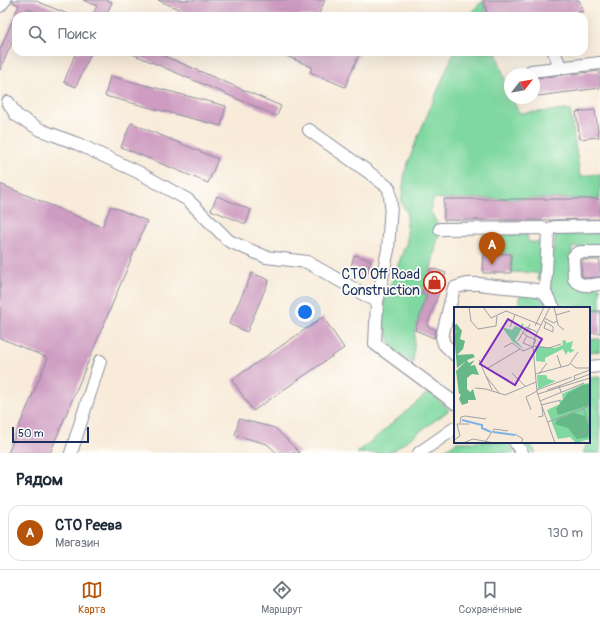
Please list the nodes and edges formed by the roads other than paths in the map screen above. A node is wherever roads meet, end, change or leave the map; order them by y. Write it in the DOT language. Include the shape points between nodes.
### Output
graph roads {
  1 [pos="5,0"];
  2 [pos="0,6"];
  3 [pos="556,56"];
  4 [pos="600,63"];
  5 [pos="561,68"];
  6 [pos="540,70"];
  7 [pos="8,102"];
  8 [pos="309,130"];
  9 [pos="600,226"];
  10 [pos="440,229"];
  11 [pos="548,232"];
  12 [pos="600,252"];
  13 [pos="600,284"];
  14 [pos="545,293"];
  15 [pos="377,302"];
  16 [pos="553,307"];
  17 [pos="454,354"];
  18 [pos="100,362"];
  19 [pos="600,366"];
  20 [pos="590,367"];
  21 [pos="454,402"];
  22 [pos="454,429"];
  23 [pos="516,443"];
  24 [pos="71,453"];
  25 [pos="419,453"];
  26 [pos="522,453"];
  1 -- 2 [label="street"];
  3 -- 5 [label="street"];
  4 -- 5 [label="street"];
  5 -- 6 [label="street"];
  7 -- 15 [label="street" via="16,115 41,130 138,172 188,200 229,241 266,257 307,262"];
  8 -- 15 [label="street" via="389,188 391,205 388,250"];
  9 -- 11 [label="street" via="552,227"];
  10 -- 11 [label="street" via="542,228"];
  11 -- 14 [label="street"];
  12 -- 13 [label="street" via="578,252 573,257 574,279 584,285"];
  14 -- 16 [label="street"];
  14 -- 17 [label="street" via="478,284 454,288 442,337 444,344"];
  15 -- 21 [label="street" via="375,344"];
  18 -- 24 [label="street"];
  19 -- 20 [label="street"];
  22 -- 25 [label="street"];
  23 -- 26 [label="street"];
}
